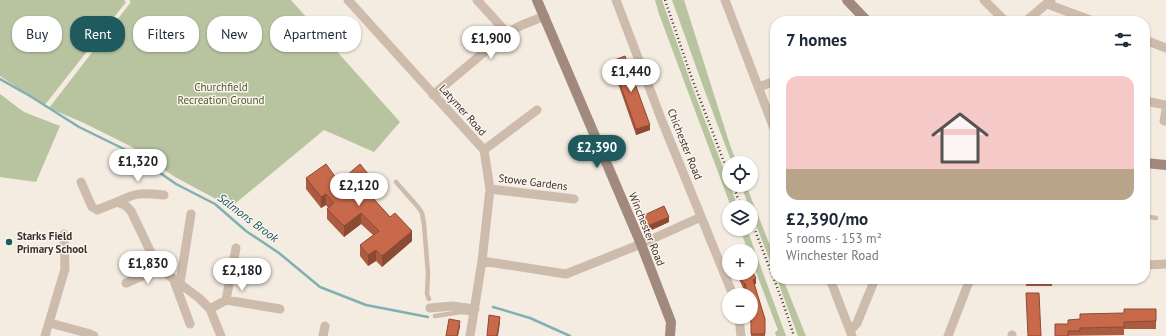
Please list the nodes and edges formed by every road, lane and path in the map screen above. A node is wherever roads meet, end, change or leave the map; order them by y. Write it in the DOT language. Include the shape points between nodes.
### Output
graph roads {
  1 [pos="348,0"];
  2 [pos="477,0"];
  3 [pos="537,0"];
  4 [pos="616,0"];
  5 [pos="725,0"];
  6 [pos="847,0"];
  7 [pos="984,0"];
  8 [pos="1049,2"];
  9 [pos="545,16"];
  10 [pos="862,16"];
  11 [pos="1001,16"];
  12 [pos="1032,16"];
  13 [pos="1081,16"];
  14 [pos="507,33"];
  15 [pos="1150,42"];
  16 [pos="1166,48"];
  17 [pos="770,83"];
  18 [pos="759,87"];
  19 [pos="433,95"];
  20 [pos="1150,102"];
  21 [pos="1166,105"];
  22 [pos="537,110"];
  23 [pos="1166,110"];
  24 [pos="770,117"];
  25 [pos="1164,120"];
  26 [pos="484,150"];
  27 [pos="1150,163"];
  28 [pos="1166,165"];
  29 [pos="81,182"];
  30 [pos="396,182"];
  31 [pos="490,189"];
  32 [pos="164,195"];
  33 [pos="574,199"];
  34 [pos="117,202"];
  35 [pos="191,214"];
  36 [pos="701,217"];
  37 [pos="1150,217"];
  38 [pos="1156,218"];
  39 [pos="64,234"];
  40 [pos="641,244"];
  41 [pos="236,248"];
  42 [pos="482,261"];
  43 [pos="1150,264"];
  44 [pos="1166,264"];
  45 [pos="161,268"];
  46 [pos="177,281"];
  47 [pos="126,283"];
  48 [pos="832,284"];
  49 [pos="873,284"];
  50 [pos="968,284"];
  51 [pos="730,288"];
  52 [pos="226,300"];
  53 [pos="432,308"];
  54 [pos="210,309"];
  55 [pos="280,309"];
  56 [pos="475,311"];
  57 [pos="50,322"];
  58 [pos="190,324"];
  59 [pos="740,324"];
  60 [pos="325,326"];
  61 [pos="851,333"];
  62 [pos="46,336"];
  63 [pos="94,336"];
  64 [pos="221,336"];
  65 [pos="323,336"];
  66 [pos="470,336"];
  67 [pos="670,336"];
  68 [pos="741,336"];
  69 [pos="948,336"];
  1 -- 19 [label="street, Latymer Road"];
  2 -- 14 [label="street"];
  3 -- 9 [label="street, Winchester Road"];
  4 -- 36 [label="street, Chichester Road"];
  5 -- 18 [label="street"];
  6 -- 10 [label="street"];
  7 -- 11 [label="street"];
  8 -- 12 [label="street"];
  8 -- 13 [label="street"];
  9 -- 14 [label="street" via="522,24"];
  9 -- 40 [label="street, Winchester Road"];
  14 -- 19 [label="street"];
  15 -- 16 [label="street"];
  17 -- 18 [label="street"];
  18 -- 24 [label="street"];
  19 -- 26 [label="street, Latymer Road"];
  20 -- 21 [label="street"];
  22 -- 26 [label="street"];
  23 -- 25 [label="street"];
  26 -- 31 [label="street, Latymer Road"];
  27 -- 28 [label="street"];
  29 -- 34 [label="street" via="92,207 97,210"];
  30 -- 53 [label="lane" via="422,213 428,273 427,294"];
  31 -- 33 [label="street, Stowe Gardens"];
  31 -- 42 [label="street, Latymer Road"];
  32 -- 34 [label="street" via="137,194"];
  34 -- 45 [label="street" via="132,211 154,259"];
  35 -- 46 [label="street"];
  36 -- 40 [label="street"];
  36 -- 51 [label="street, Chichester Road"];
  37 -- 38 [label="lane"];
  39 -- 57 [label="street" via="65,269"];
  40 -- 42 [label="street" via="566,274"];
  40 -- 67 [label="street, Winchester Road" via="671,322"];
  41 -- 52 [label="street"];
  42 -- 56 [label="street, Latymer Road"];
  43 -- 44 [label="street"];
  45 -- 46 [label="street"];
  45 -- 47 [label="street"];
  46 -- 54 [label="street"];
  46 -- 58 [label="street"];
  48 -- 61 [label="street"];
  49 -- 61 [label="street" via="858,324"];
  50 -- 69 [label="street"];
  52 -- 54 [label="street"];
  52 -- 55 [label="street"];
  53 -- 56 [label="street" via="452,306"];
  54 -- 64 [label="street"];
  56 -- 66 [label="street, Latymer Road"];
  57 -- 62 [label="street"];
  57 -- 63 [label="street"];
  59 -- 68 [label="street"];
  60 -- 65 [label="street"];
}
